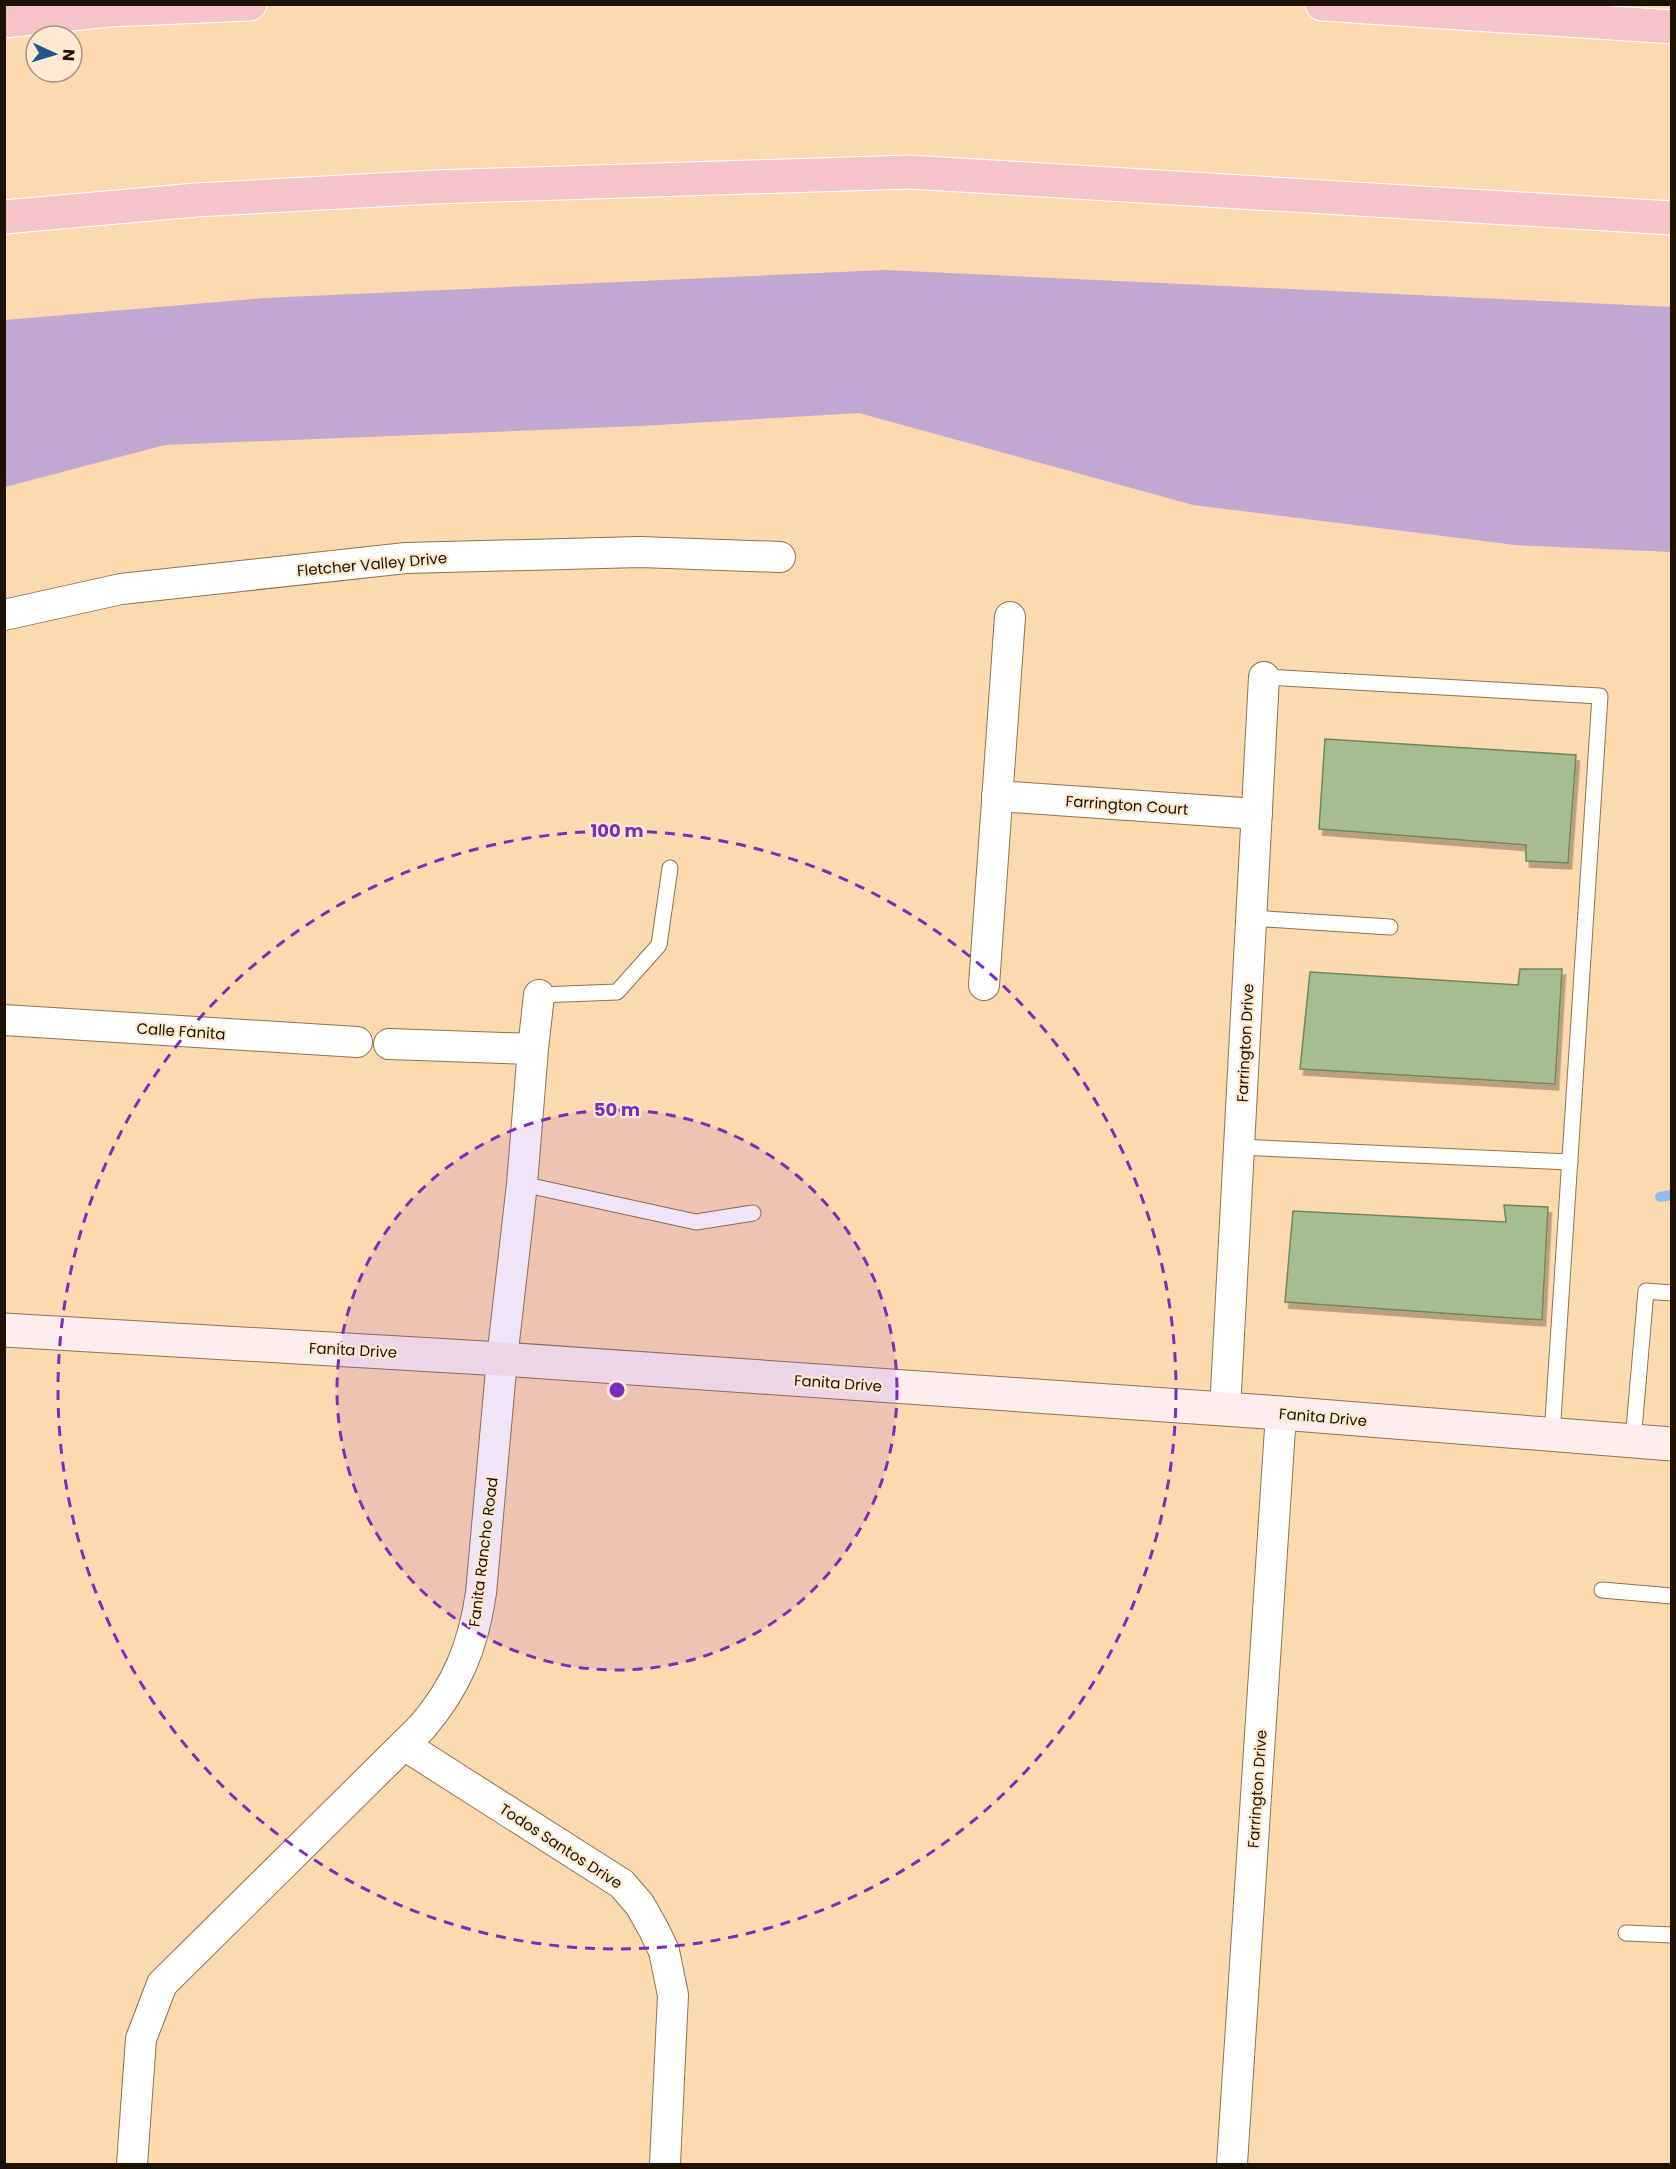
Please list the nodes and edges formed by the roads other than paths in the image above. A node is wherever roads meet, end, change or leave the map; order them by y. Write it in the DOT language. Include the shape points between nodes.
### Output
graph roads {
  1 [pos="250,4"];
  2 [pos="1322,4"];
  3 [pos="4,21"];
  4 [pos="1671,27"];
  5 [pos="4,217"];
  6 [pos="1671,218"];
  7 [pos="780,557"];
  8 [pos="4,615"];
  9 [pos="1010,617"];
  10 [pos="1264,677"];
  11 [pos="998,796"];
  12 [pos="1257,814"];
  13 [pos="670,868"];
  14 [pos="1251,918"];
  15 [pos="1390,927"];
  16 [pos="984,985"];
  17 [pos="540,995"];
  18 [pos="4,1020"];
  19 [pos="357,1042"];
  20 [pos="389,1044"];
  21 [pos="532,1049"];
  22 [pos="1239,1147"];
  23 [pos="1570,1162"];
  24 [pos="522,1184"];
  25 [pos="753,1213"];
  26 [pos="1671,1293"];
  27 [pos="4,1330"];
  28 [pos="502,1359"];
  29 [pos="1225,1410"];
  30 [pos="1281,1413"];
  31 [pos="1552,1435"];
  32 [pos="1633,1441"];
  33 [pos="1671,1444"];
  34 [pos="1602,1590"];
  35 [pos="1671,1596"];
  36 [pos="404,1745"];
  37 [pos="1626,1933"];
  38 [pos="1671,1935"];
  39 [pos="132,2164"];
  40 [pos="665,2164"];
  41 [pos="1232,2164"];
  1 -- 3 [label="highway" via="110,10"];
  2 -- 4 [label="highway"];
  5 -- 6 [label="highway" via="196,200 434,187 910,172"];
  7 -- 8 [label="street, Fletcher Valley Drive" via="640,552 406,558 121,589"];
  9 -- 11 [label="street"];
  10 -- 12 [label="street, Farrington Drive"];
  10 -- 23 [label="lane" via="1600,696"];
  11 -- 12 [label="street, Farrington Court"];
  11 -- 16 [label="street"];
  12 -- 14 [label="street, Farrington Drive"];
  13 -- 17 [label="lane" via="659,945 617,992"];
  14 -- 15 [label="lane"];
  14 -- 22 [label="street, Farrington Drive"];
  17 -- 21 [label="street, Fanita Rancho Road"];
  18 -- 19 [label="street, Calle Fanita"];
  20 -- 21 [label="street"];
  21 -- 24 [label="street, Fanita Rancho Road"];
  22 -- 23 [label="lane"];
  22 -- 29 [label="street, Farrington Drive"];
  23 -- 31 [label="lane"];
  24 -- 25 [label="lane" via="696,1222"];
  24 -- 28 [label="street, Fanita Rancho Road"];
  26 -- 32 [label="lane" via="1646,1291"];
  27 -- 28 [label="main road, Fanita Drive"];
  28 -- 29 [label="main road, Fanita Drive"];
  28 -- 36 [label="street, Fanita Rancho Road" via="476,1626 452,1687"];
  29 -- 30 [label="main road, Fanita Drive"];
  30 -- 31 [label="main road, Fanita Drive"];
  30 -- 41 [label="street, Farrington Drive"];
  31 -- 32 [label="main road, Fanita Drive"];
  32 -- 33 [label="main road, Fanita Drive"];
  34 -- 35 [label="lane"];
  36 -- 39 [label="street, Fanita Rancho Road" via="162,1984 141,2039"];
  36 -- 40 [label="street, Todos Santos Drive" via="622,1884 640,1905 664,1951 674,1995"];
  37 -- 38 [label="lane"];
}
